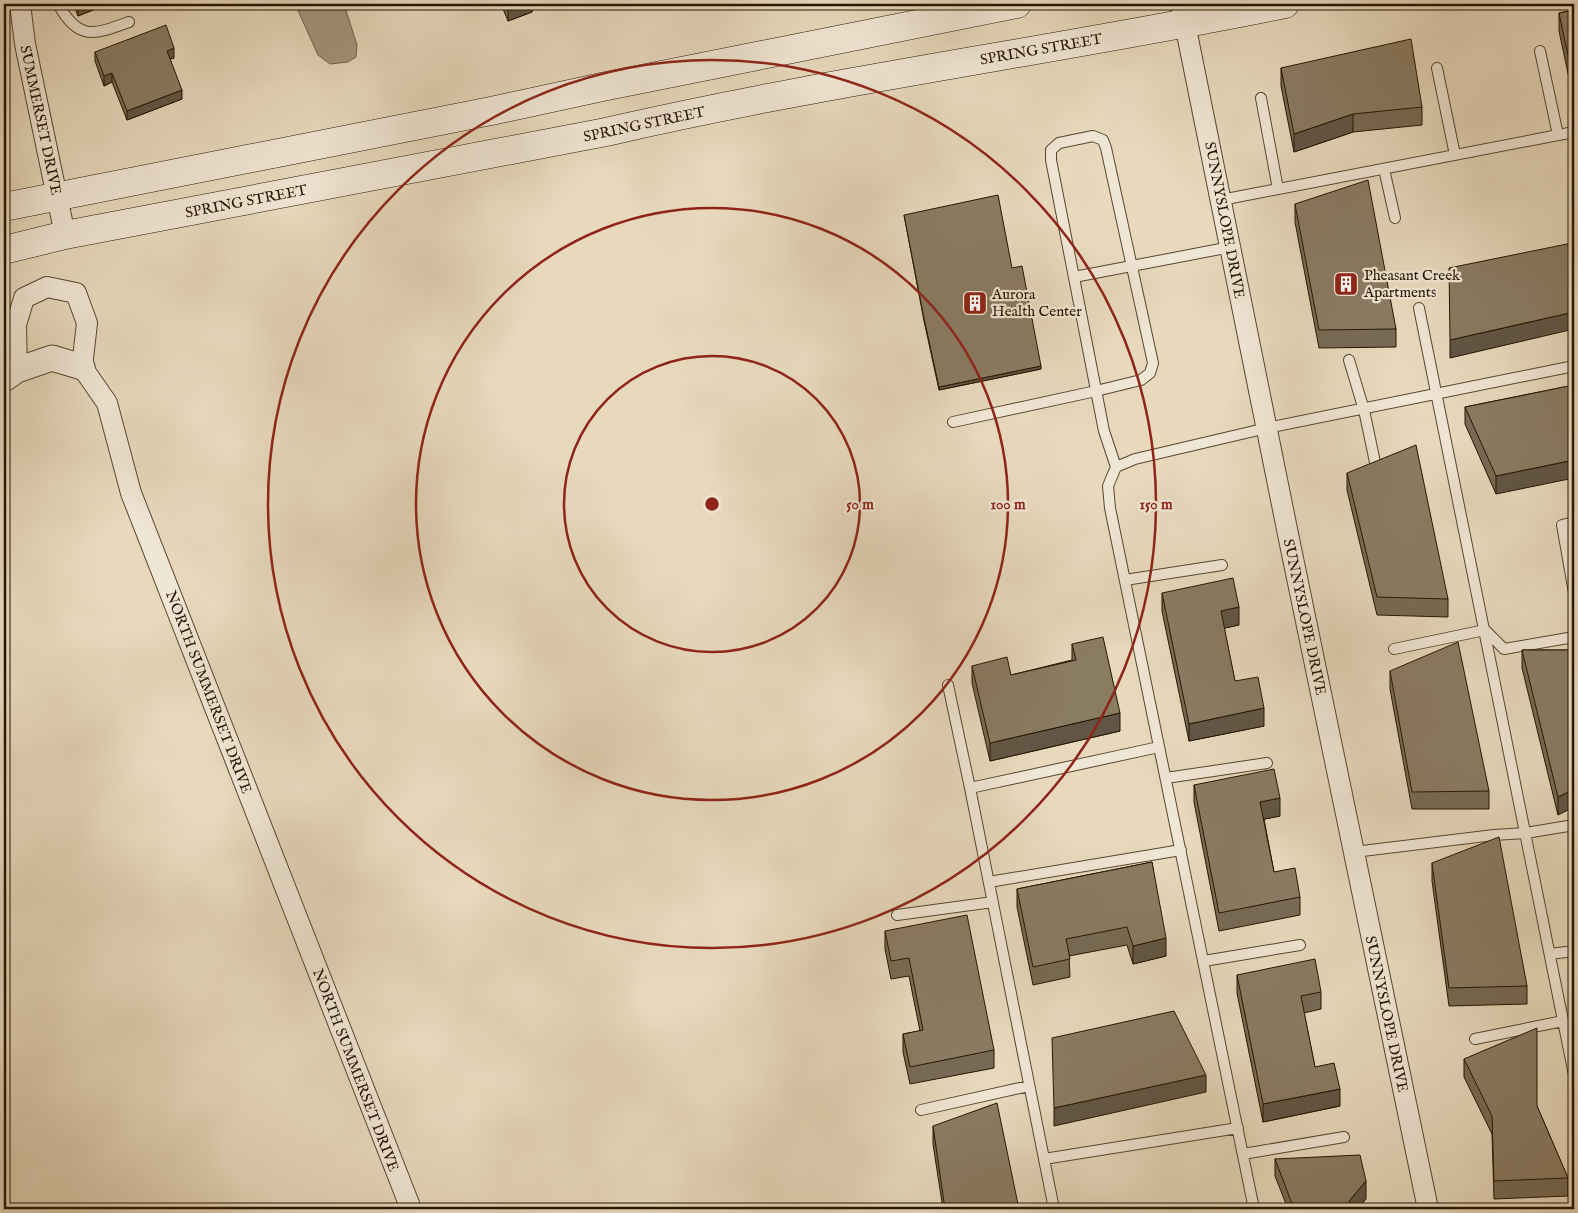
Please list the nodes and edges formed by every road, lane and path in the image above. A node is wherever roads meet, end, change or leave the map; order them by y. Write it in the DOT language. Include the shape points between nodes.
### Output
graph roads {
  1 [pos="20,4"];
  2 [pos="58,4"];
  3 [pos="1017,4"];
  4 [pos="1284,4"];
  5 [pos="1184,14"];
  6 [pos="129,22"];
  7 [pos="1540,51"];
  8 [pos="1437,68"];
  9 [pos="1261,98"];
  10 [pos="1574,132"];
  11 [pos="1558,135"];
  12 [pos="1455,155"];
  13 [pos="1384,168"];
  14 [pos="1278,189"];
  15 [pos="57,196"];
  16 [pos="1221,200"];
  17 [pos="4,207"];
  18 [pos="1395,218"];
  19 [pos="64,235"];
  20 [pos="1231,248"];
  21 [pos="4,250"];
  22 [pos="1132,266"];
  23 [pos="1074,278"];
  24 [pos="1418,308"];
  25 [pos="1349,360"];
  26 [pos="82,366"];
  27 [pos="1574,366"];
  28 [pos="10,374"];
  29 [pos="1096,391"];
  30 [pos="1436,394"];
  31 [pos="1364,410"];
  32 [pos="953,422"];
  33 [pos="1267,428"];
  34 [pos="1116,467"];
  35 [pos="1376,467"];
  36 [pos="1574,522"];
  37 [pos="1222,565"];
  38 [pos="1125,580"];
  39 [pos="1574,593"];
  40 [pos="1485,630"];
  41 [pos="1574,637"];
  42 [pos="1394,649"];
  43 [pos="948,685"];
  44 [pos="1159,747"];
  45 [pos="1267,763"];
  46 [pos="1166,778"];
  47 [pos="970,788"];
  48 [pos="1574,825"];
  49 [pos="1526,833"];
  50 [pos="1180,850"];
  51 [pos="1354,852"];
  52 [pos="989,882"];
  53 [pos="993,902"];
  54 [pos="897,915"];
  55 [pos="1300,945"];
  56 [pos="1574,950"];
  57 [pos="1550,954"];
  58 [pos="1204,961"];
  59 [pos="1564,1021"];
  60 [pos="1475,1039"];
  61 [pos="1574,1076"];
  62 [pos="1029,1086"];
  63 [pos="921,1110"];
  64 [pos="1238,1128"];
  65 [pos="1344,1137"];
  66 [pos="1243,1154"];
  67 [pos="1044,1159"];
  68 [pos="411,1209"];
  69 [pos="1054,1209"];
  70 [pos="1254,1209"];
  71 [pos="1428,1209"];
  1 -- 15 [label="street, SUMMERSET DRIVE" via="25,44"];
  2 -- 6 [label="lane" via="72,26 80,30 96,32"];
  3 -- 15 [label="main road"];
  4 -- 5 [label="main road, SPRING STREET"];
  5 -- 16 [label="street, SUNNYSLOPE DRIVE"];
  5 -- 19 [label="main road, SPRING STREET" via="606,132"];
  7 -- 11 [label="lane"];
  8 -- 12 [label="lane"];
  9 -- 14 [label="lane"];
  10 -- 11 [label="lane"];
  11 -- 12 [label="lane"];
  12 -- 13 [label="lane"];
  13 -- 14 [label="lane"];
  13 -- 18 [label="lane"];
  14 -- 16 [label="lane"];
  15 -- 17 [label="main road"];
  15 -- 19 [label="street, SUMMERSET DRIVE"];
  16 -- 20 [label="street, SUNNYSLOPE DRIVE"];
  19 -- 21 [label="main road, SPRING STREET"];
  20 -- 22 [label="lane"];
  20 -- 33 [label="street, SUNNYSLOPE DRIVE"];
  22 -- 23 [label="lane"];
  22 -- 23 [label="lane" via="1103,140 1093,136 1059,143 1051,150 1051,160"];
  22 -- 29 [label="lane" via="1153,363 1150,373 1141,380"];
  23 -- 29 [label="lane"];
  24 -- 30 [label="lane"];
  25 -- 31 [label="lane"];
  26 -- 28 [label="street" via="52,358"];
  26 -- 28 [label="street" via="87,323 76,293 47,287 24,298 16,325"];
  26 -- 68 [label="street, NORTH SUMMERSET DRIVE" via="107,403 131,493"];
  27 -- 30 [label="lane"];
  29 -- 32 [label="lane"];
  29 -- 34 [label="lane"];
  30 -- 31 [label="lane"];
  30 -- 40 [label="lane"];
  31 -- 33 [label="lane"];
  31 -- 35 [label="lane"];
  33 -- 34 [label="lane" via="1135,459"];
  33 -- 51 [label="street, SUNNYSLOPE DRIVE"];
  34 -- 38 [label="lane" via="1108,486"];
  36 -- 39 [label="lane" via="1562,525"];
  37 -- 38 [label="lane"];
  38 -- 44 [label="lane"];
  40 -- 41 [label="lane" via="1504,649"];
  40 -- 42 [label="lane"];
  40 -- 49 [label="lane"];
  43 -- 47 [label="lane"];
  44 -- 46 [label="lane"];
  44 -- 47 [label="lane"];
  45 -- 46 [label="lane"];
  46 -- 50 [label="lane"];
  47 -- 52 [label="lane"];
  48 -- 49 [label="lane"];
  49 -- 51 [label="lane"];
  49 -- 57 [label="lane"];
  50 -- 52 [label="lane"];
  50 -- 58 [label="lane"];
  51 -- 71 [label="street, SUNNYSLOPE DRIVE"];
  52 -- 53 [label="lane"];
  53 -- 54 [label="lane"];
  53 -- 62 [label="lane"];
  55 -- 58 [label="lane"];
  56 -- 57 [label="lane"];
  57 -- 59 [label="lane"];
  58 -- 64 [label="lane"];
  59 -- 60 [label="lane"];
  59 -- 61 [label="lane"];
  62 -- 63 [label="lane"];
  62 -- 67 [label="lane"];
  64 -- 66 [label="lane"];
  64 -- 67 [label="lane"];
  65 -- 66 [label="lane"];
  66 -- 70 [label="lane"];
  67 -- 69 [label="lane"];
}
